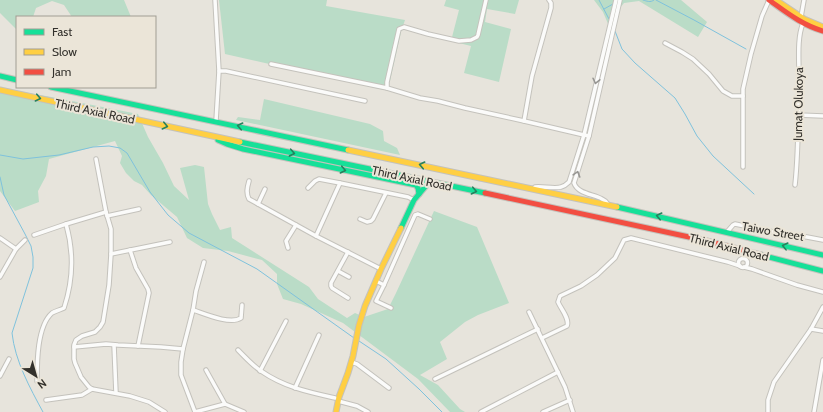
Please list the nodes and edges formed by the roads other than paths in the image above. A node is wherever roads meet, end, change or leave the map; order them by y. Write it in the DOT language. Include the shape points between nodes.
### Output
graph roads {
  1 [pos="215,0"];
  2 [pos="486,0"];
  3 [pos="550,0"];
  4 [pos="616,0"];
  5 [pos="620,0"];
  6 [pos="769,0"];
  7 [pos="776,0"];
  8 [pos="804,0"];
  9 [pos="802,20"];
  10 [pos="823,27"];
  11 [pos="611,30"];
  12 [pos="823,31"];
  13 [pos="666,43"];
  14 [pos="271,64"];
  15 [pos="219,71"];
  16 [pos="0,76"];
  17 [pos="16,80"];
  18 [pos="56,88"];
  19 [pos="387,88"];
  20 [pos="0,90"];
  21 [pos="743,96"];
  22 [pos="365,101"];
  23 [pos="798,115"];
  24 [pos="823,116"];
  25 [pos="216,121"];
  26 [pos="524,121"];
  27 [pos="584,135"];
  28 [pos="210,136"];
  29 [pos="589,136"];
  30 [pos="96,159"];
  31 [pos="743,166"];
  32 [pos="249,181"];
  33 [pos="430,181"];
  34 [pos="340,182"];
  35 [pos="795,185"];
  36 [pos="528,187"];
  37 [pos="308,188"];
  38 [pos="265,189"];
  39 [pos="386,193"];
  40 [pos="419,194"];
  41 [pos="414,200"];
  42 [pos="258,204"];
  43 [pos="610,205"];
  44 [pos="139,208"];
  45 [pos="106,212"];
  46 [pos="107,216"];
  47 [pos="360,219"];
  48 [pos="430,219"];
  49 [pos="66,224"];
  50 [pos="296,225"];
  51 [pos="727,232"];
  52 [pos="34,235"];
  53 [pos="316,236"];
  54 [pos="0,238"];
  55 [pos="24,240"];
  56 [pos="823,240"];
  57 [pos="170,242"];
  58 [pos="288,248"];
  59 [pos="737,248"];
  60 [pos="16,249"];
  61 [pos="130,250"];
  62 [pos="748,251"];
  63 [pos="348,252"];
  64 [pos="111,254"];
  65 [pos="823,255"];
  66 [pos="745,259"];
  67 [pos="739,260"];
  68 [pos="204,262"];
  69 [pos="728,262"];
  70 [pos="747,264"];
  71 [pos="742,267"];
  72 [pos="381,269"];
  73 [pos="752,269"];
  74 [pos="338,271"];
  75 [pos="823,271"];
  76 [pos="0,277"];
  77 [pos="349,277"];
  78 [pos="376,282"];
  79 [pos="384,285"];
  80 [pos="823,292"];
  81 [pos="348,298"];
  82 [pos="242,305"];
  83 [pos="823,307"];
  84 [pos="391,308"];
  85 [pos="193,310"];
  86 [pos="529,312"];
  87 [pos="286,321"];
  88 [pos="538,329"];
  89 [pos="811,329"];
  90 [pos="823,331"];
  91 [pos="319,335"];
  92 [pos="542,338"];
  93 [pos="114,345"];
  94 [pos="138,346"];
  95 [pos="74,347"];
  96 [pos="183,350"];
  97 [pos="238,350"];
  98 [pos="9,359"];
  99 [pos="823,360"];
  100 [pos="351,363"];
  101 [pos="206,370"];
  102 [pos="822,370"];
  103 [pos="260,371"];
  104 [pos="558,372"];
  105 [pos="0,376"];
  106 [pos="435,379"];
  107 [pos="37,381"];
  108 [pos="295,388"];
  109 [pos="389,388"];
  110 [pos="92,389"];
  111 [pos="116,393"];
  112 [pos="46,400"];
  113 [pos="337,400"];
  114 [pos="570,400"];
  115 [pos="225,404"];
  116 [pos="165,412"];
  117 [pos="195,412"];
  118 [pos="244,412"];
  119 [pos="333,412"];
  120 [pos="336,412"];
  121 [pos="368,412"];
  122 [pos="481,412"];
  123 [pos="543,412"];
  124 [pos="573,412"];
  125 [pos="768,412"];
  126 [pos="814,412"];
  1 -- 15 [label="street"];
  2 -- 19 [label="street" via="478,35 471,40 459,42 404,27 399,29"];
  3 -- 26 [label="street" via="551,8 532,76"];
  4 -- 11 [label="street"];
  5 -- 11 [label="street"];
  6 -- 9 [label="main road"];
  6 -- 21 [label="street" via="751,54"];
  7 -- 9 [label="main road"];
  8 -- 9 [label="street, Jumat Olukoya"];
  9 -- 10 [label="main road"];
  9 -- 12 [label="main road"];
  9 -- 23 [label="street, Jumat Olukoya"];
  11 -- 27 [label="street, one-way"];
  11 -- 29 [label="street"];
  13 -- 21 [label="street" via="693,59 723,91 732,96"];
  14 -- 19 [label="street"];
  15 -- 22 [label="street"];
  15 -- 25 [label="street"];
  16 -- 17 [label="main road"];
  18 -- 25 [label="main road, Third Axial Road"];
  19 -- 26 [label="street"];
  20 -- 28 [label="main road, Third Axial Road, one-way"];
  21 -- 31 [label="street"];
  23 -- 24 [label="street"];
  23 -- 35 [label="street, Jumat Olukoya"];
  36 -- 25 [label="main road, Third Axial Road, one-way"];
  26 -- 27 [label="street"];
  27 -- 29 [label="street"];
  27 -- 36 [label="street" via="566,185 560,188"];
  28 -- 33 [label="main road, Third Axial Road, one-way"];
  28 -- 40 [label="main road, one-way" via="243,149 416,185"];
  43 -- 29 [label="street, one-way" via="581,191 574,184"];
  30 -- 45 [label="street"];
  32 -- 42 [label="street" via="247,195"];
  33 -- 40 [label="main road"];
  33 -- 59 [label="main road, Third Axial Road, one-way"];
  34 -- 37 [label="street" via="319,179"];
  34 -- 39 [label="street"];
  34 -- 53 [label="street"];
  36 -- 43 [label="main road, Third Axial Road"];
  38 -- 42 [label="street"];
  39 -- 41 [label="street"];
  39 -- 47 [label="street" via="373,219 367,222"];
  40 -- 41 [label="main road"];
  41 -- 72 [label="main road"];
  42 -- 50 [label="street"];
  51 -- 43 [label="main road, Third Axial Road, one-way"];
  44 -- 46 [label="street"];
  45 -- 46 [label="street"];
  45 -- 49 [label="street"];
  46 -- 64 [label="street" via="111,229"];
  48 -- 79 [label="street" via="415,215"];
  49 -- 52 [label="street"];
  49 -- 107 [label="street" via="72,257 66,301 64,308 55,311 49,317 41,336"];
  50 -- 53 [label="street"];
  50 -- 58 [label="street" via="286,241"];
  51 -- 56 [label="street, Taiwo Street" via="735,224"];
  65 -- 51 [label="main road, Third Axial Road, one-way"];
  53 -- 63 [label="street"];
  54 -- 60 [label="street"];
  55 -- 60 [label="street"];
  57 -- 61 [label="street"];
  59 -- 62 [label="main road, Third Axial Road"];
  59 -- 67 [label="street"];
  60 -- 76 [label="street"];
  61 -- 64 [label="street"];
  61 -- 94 [label="street" via="136,268 148,289"];
  62 -- 66 [label="street"];
  62 -- 75 [label="main road, Third Axial Road"];
  63 -- 72 [label="street"];
  63 -- 74 [label="street"];
  64 -- 95 [label="street" via="103,322 95,332 76,340"];
  66 -- 67 [label="street"];
  66 -- 70 [label="street"];
  67 -- 69 [label="street"];
  67 -- 71 [label="street" via="738,264"];
  68 -- 85 [label="street"];
  69 -- 71 [label="street"];
  69 -- 92 [label="street" via="632,238 626,239 615,258 597,276 560,296 558,302 568,325"];
  70 -- 71 [label="street"];
  70 -- 73 [label="street"];
  71 -- 73 [label="street"];
  72 -- 78 [label="main road"];
  73 -- 80 [label="street"];
  74 -- 77 [label="street"];
  74 -- 81 [label="street" via="331,286"];
  78 -- 79 [label="street"];
  78 -- 100 [label="main road" via="359,325"];
  79 -- 84 [label="street" via="376,301"];
  82 -- 85 [label="street" via="241,318 238,320 222,320"];
  83 -- 89 [label="street"];
  85 -- 96 [label="street"];
  86 -- 88 [label="street"];
  87 -- 103 [label="street"];
  88 -- 92 [label="street"];
  88 -- 106 [label="street"];
  89 -- 90 [label="street"];
  89 -- 125 [label="street" via="774,382 768,400"];
  91 -- 108 [label="street"];
  92 -- 104 [label="street"];
  93 -- 94 [label="street"];
  93 -- 95 [label="street"];
  93 -- 111 [label="street"];
  94 -- 96 [label="street"];
  95 -- 110 [label="street" via="75,363 86,384"];
  96 -- 117 [label="street" via="181,375"];
  97 -- 103 [label="street"];
  98 -- 105 [label="street"];
  99 -- 102 [label="street"];
  100 -- 109 [label="street" via="357,364"];
  100 -- 113 [label="main road"];
  101 -- 115 [label="street"];
  102 -- 126 [label="street"];
  103 -- 108 [label="street"];
  104 -- 114 [label="street"];
  104 -- 122 [label="street"];
  108 -- 113 [label="street"];
  110 -- 111 [label="street"];
  110 -- 112 [label="street" via="82,395"];
  111 -- 116 [label="street" via="149,402"];
  113 -- 119 [label="main road"];
  113 -- 120 [label="main road"];
  113 -- 121 [label="street"];
  114 -- 123 [label="street"];
  114 -- 124 [label="street"];
  115 -- 117 [label="street"];
  115 -- 118 [label="street"];
}
